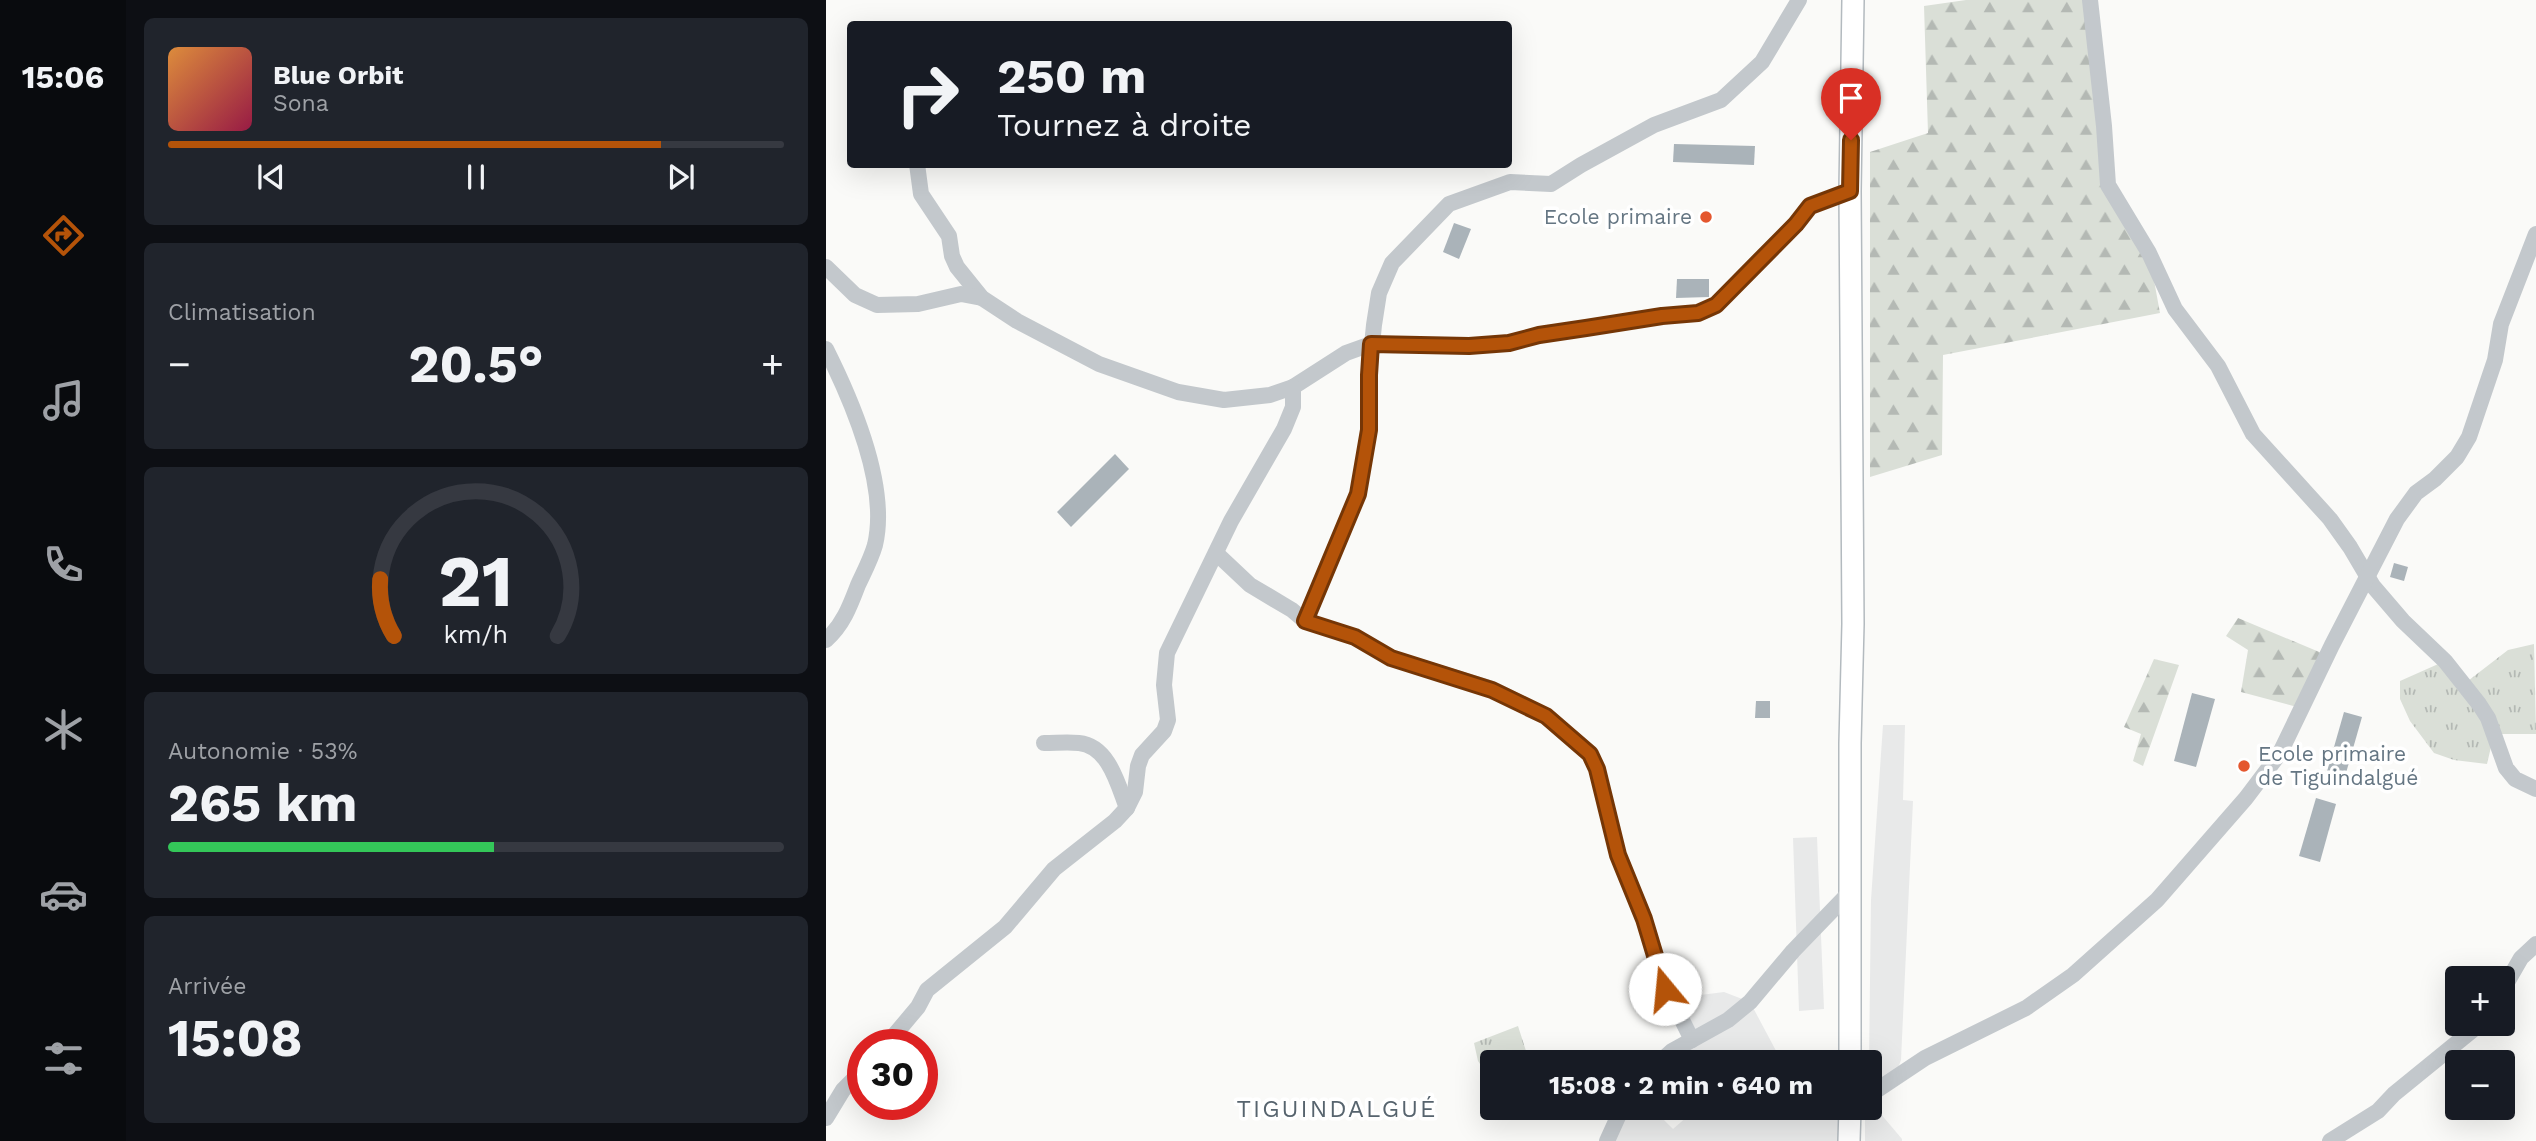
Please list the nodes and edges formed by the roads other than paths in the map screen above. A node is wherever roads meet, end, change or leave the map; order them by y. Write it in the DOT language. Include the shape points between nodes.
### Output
graph roads {
  1 [pos="1799,0"];
  2 [pos="1853,0"];
  3 [pos="2090,0"];
  4 [pos="918,168"];
  5 [pos="1850,191"];
  6 [pos="2536,234"];
  7 [pos="826,267"];
  8 [pos="982,298"];
  9 [pos="1371,344"];
  10 [pos="826,349"];
  11 [pos="1293,387"];
  12 [pos="1216,553"];
  13 [pos="2367,578"];
  14 [pos="1305,621"];
  15 [pos="826,640"];
  16 [pos="1045,743"];
  17 [pos="2536,789"];
  18 [pos="1128,808"];
  19 [pos="1850,892"];
  20 [pos="2536,944"];
  21 [pos="2515,968"];
  22 [pos="899,1029"];
  23 [pos="2465,1036"];
  24 [pos="1692,1040"];
  25 [pos="1674,1050"];
  26 [pos="1850,1050"];
  27 [pos="847,1086"];
  28 [pos="1882,1087"];
  29 [pos="843,1090"];
  30 [pos="826,1097"];
  31 [pos="826,1118"];
  32 [pos="1617,1120"];
  33 [pos="1850,1120"];
  34 [pos="1607,1141"];
  35 [pos="1849,1141"];
  36 [pos="2330,1141"];
  1 -- 9 [label="street" via="1762,62 1721,100 1654,125 1551,184 1510,182 1449,204 1392,263 1380,293"];
  2 -- 5 [label="street"];
  3 -- 13 [label="street" via="2108,185 2175,309 2218,366 2253,434 2330,519"];
  4 -- 8 [label="street" via="921,194 949,236 957,267"];
  5 -- 9 [label="street" via="1810,206 1716,305 1698,313 1509,343"];
  5 -- 19 [label="street"];
  6 -- 13 [label="street" via="2501,324 2495,360 2469,437 2397,519"];
  7 -- 8 [label="street" via="855,295 877,305 918,304 961,294"];
  8 -- 11 [label="street" via="1083,357 1178,392 1224,400 1270,395"];
  9 -- 11 [label="street" via="1346,353"];
  9 -- 14 [label="street" via="1369,430 1358,494"];
  10 -- 15 [label="street" via="842,380 867,455 877,519 874,545 844,621"];
  11 -- 12 [label="street" via="1293,407 1284,429"];
  12 -- 14 [label="street" via="1250,585"];
  12 -- 18 [label="street" via="1167,653 1168,720 1143,755"];
  13 -- 17 [label="street" via="2479,704 2506,768 2515,779"];
  13 -- 28 [label="street" via="2280,753 2157,900 2073,975 2026,1008 1925,1058"];
  14 -- 24 [label="street" via="1355,637 1391,658 1492,690 1546,716 1590,754 1618,855 1665,989"];
  16 -- 18 [label="street" via="1091,746 1108,762"];
  18 -- 22 [label="street" via="1054,869 1005,927 928,990"];
  19 -- 24 [label="street" via="1750,1002"];
  19 -- 26 [label="street"];
  20 -- 21 [label="street"];
  23 -- 36 [label="street" via="2378,1111"];
  24 -- 25 [label="street"];
  27 -- 29 [label="street"];
  29 -- 30 [label="street"];
  29 -- 31 [label="street"];
  32 -- 34 [label="street"];
  33 -- 35 [label="street"];
}
